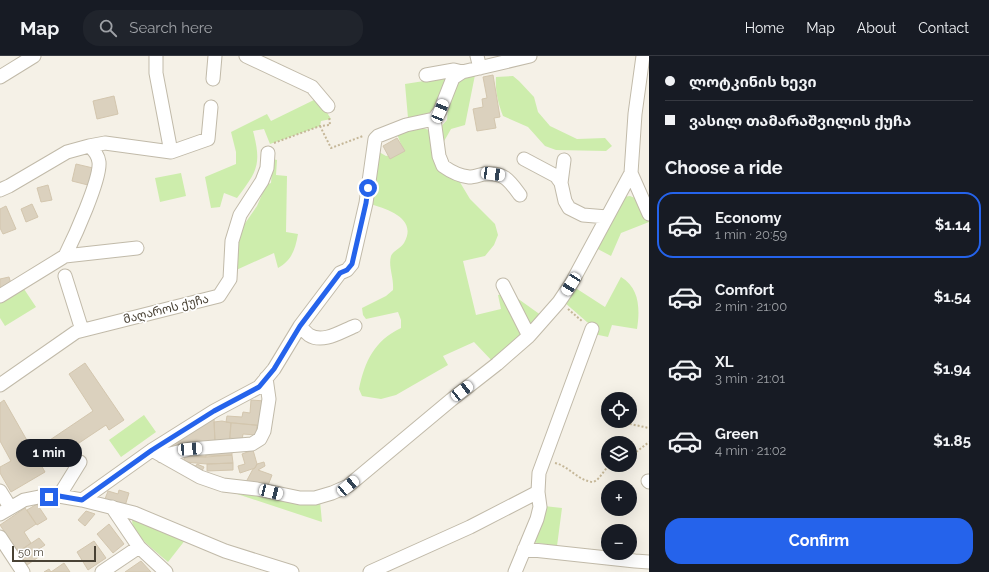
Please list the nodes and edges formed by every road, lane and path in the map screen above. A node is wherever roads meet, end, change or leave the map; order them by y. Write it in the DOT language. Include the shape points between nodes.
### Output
graph roads {
  1 [pos="34,56"];
  2 [pos="156,56"];
  3 [pos="226,56"];
  4 [pos="246,56"];
  5 [pos="530,56"];
  6 [pos="643,56"];
  7 [pos="215,60"];
  8 [pos="478,62"];
  9 [pos="462,72"];
  10 [pos="426,75"];
  11 [pos="0,77"];
  12 [pos="213,79"];
  13 [pos="328,106"];
  14 [pos="211,107"];
  15 [pos="434,119"];
  16 [pos="320,126"];
  17 [pos="367,134"];
  18 [pos="89,146"];
  19 [pos="171,152"];
  20 [pos="268,153"];
  21 [pos="524,159"];
  22 [pos="564,160"];
  23 [pos="631,173"];
  24 [pos="561,182"];
  25 [pos="0,190"];
  26 [pos="520,195"];
  27 [pos="649,214"];
  28 [pos="607,217"];
  29 [pos="137,248"];
  30 [pos="65,256"];
  31 [pos="66,276"];
  32 [pos="503,285"];
  33 [pos="0,296"];
  34 [pos="569,310"];
  35 [pos="300,326"];
  36 [pos="355,326"];
  37 [pos="592,329"];
  38 [pos="82,330"];
  39 [pos="529,336"];
  40 [pos="266,378"];
  41 [pos="0,385"];
  42 [pos="637,425"];
  43 [pos="649,428"];
  44 [pos="649,442"];
  45 [pos="637,451"];
  46 [pos="157,453"];
  47 [pos="544,461"];
  48 [pos="80,462"];
  49 [pos="603,472"];
  50 [pos="0,491"];
  51 [pos="538,492"];
  52 [pos="59,496"];
  53 [pos="82,500"];
  54 [pos="112,507"];
  55 [pos="5,510"];
  56 [pos="0,537"];
  57 [pos="139,547"];
  58 [pos="524,549"];
  59 [pos="649,562"];
  60 [pos="23,572"];
  61 [pos="102,572"];
  62 [pos="166,572"];
  63 [pos="292,572"];
  64 [pos="370,572"];
  65 [pos="515,572"];
  1 -- 11 [label="street"];
  2 -- 19 [label="street" via="156,73"];
  3 -- 7 [label="street" via="220,64"];
  4 -- 13 [label="street" via="312,87"];
  5 -- 8 [label="street"];
  6 -- 23 [label="street" via="635,114"];
  7 -- 12 [label="street"];
  8 -- 9 [label="street"];
  9 -- 10 [label="street" via="454,70"];
  9 -- 15 [label="street" via="453,78 440,111"];
  13 -- 16 [label="path" via="330,125"];
  14 -- 19 [label="street" via="208,138"];
  15 -- 26 [label="street" via="439,156 443,166 465,176 502,175"];
  15 -- 35 [label="street" via="406,125 375,139 366,203 352,264 340,273"];
  16 -- 17 [label="path" via="331,148"];
  16 -- 20 [label="path" via="270,144"];
  18 -- 19 [label="street" via="105,143"];
  18 -- 25 [label="street" via="67,152"];
  18 -- 30 [label="street" via="96,153 99,162 95,181 77,233"];
  20 -- 38 [label="street, მაღაროს ქუჩა" via="267,168 262,181 240,215 232,242 230,279 219,296"];
  21 -- 24 [label="street" via="548,170"];
  22 -- 24 [label="street"];
  23 -- 27 [label="street"];
  23 -- 28 [label="street"];
  24 -- 28 [label="street" via="568,208 583,215"];
  28 -- 39 [label="street" via="571,284"];
  29 -- 30 [label="street"];
  30 -- 33 [label="street"];
  31 -- 38 [label="street"];
  32 -- 39 [label="street"];
  34 -- 37 [label="path"];
  35 -- 36 [label="street" via="319,339"];
  35 -- 40 [label="street"];
  37 -- 47 [label="street"];
  38 -- 41 [label="street, მაღაროს ქუჩა"];
  39 -- 46 [label="street" via="348,486 332,493 315,498 300,498 257,488 223,485 200,477"];
  40 -- 46 [label="street" via="259,387 214,411"];
  40 -- 46 [label="street" via="269,399 260,440 252,444"];
  42 -- 43 [label="path"];
  44 -- 45 [label="path"];
  46 -- 53 [label="street"];
  47 -- 49 [label="path" via="560,464 581,478 594,482"];
  47 -- 51 [label="street" via="539,473"];
  48 -- 52 [label="street"];
  50 -- 55 [label="street"];
  51 -- 58 [label="street" via="540,507"];
  51 -- 64 [label="street" via="470,527"];
  52 -- 53 [label="street"];
  52 -- 55 [label="street" via="24,500"];
  53 -- 54 [label="street"];
  54 -- 57 [label="street"];
  54 -- 63 [label="street" via="134,513 225,551"];
  56 -- 60 [label="street"];
  57 -- 61 [label="street"];
  57 -- 62 [label="street"];
  58 -- 59 [label="street"];
  58 -- 65 [label="street"];
}
